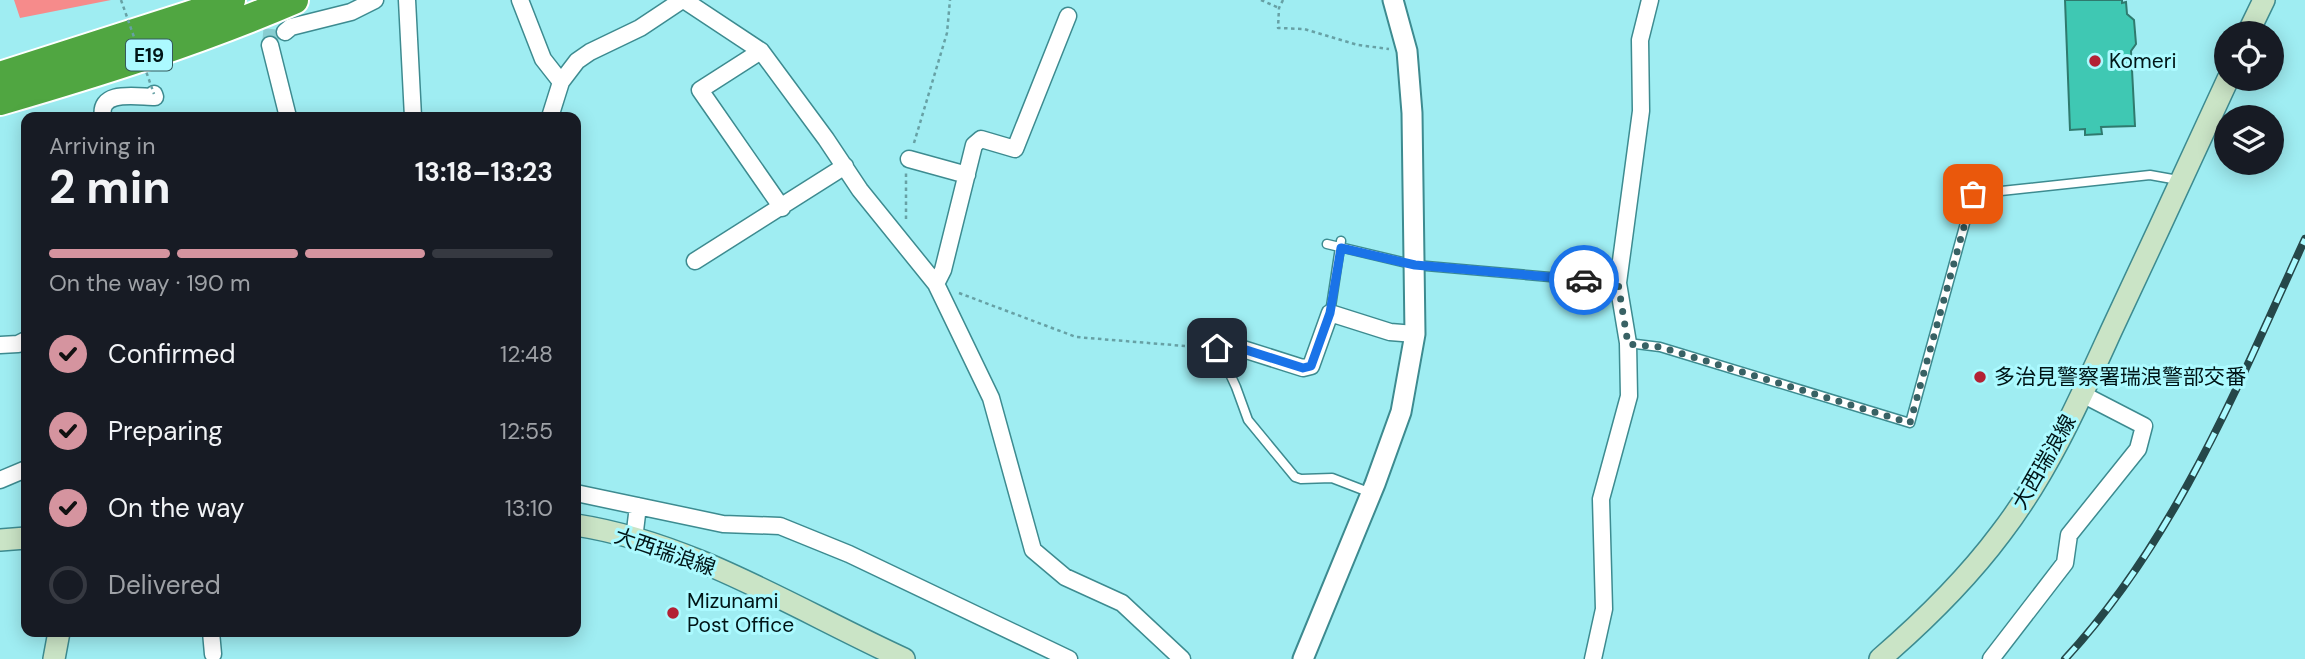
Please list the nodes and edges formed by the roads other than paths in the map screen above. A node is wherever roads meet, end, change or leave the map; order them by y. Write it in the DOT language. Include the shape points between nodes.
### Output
graph roads {
  1 [pos="231,0"];
  2 [pos="294,0"];
  3 [pos="375,0"];
  4 [pos="407,0"];
  5 [pos="520,0"];
  6 [pos="683,0"];
  7 [pos="1393,0"];
  8 [pos="1650,0"];
  9 [pos="2264,0"];
  10 [pos="1068,16"];
  11 [pos="2254,21"];
  12 [pos="285,32"];
  13 [pos="270,45"];
  14 [pos="761,51"];
  15 [pos="0,76"];
  16 [pos="561,82"];
  17 [pos="2222,91"];
  18 [pos="154,94"];
  19 [pos="0,102"];
  20 [pos="102,112"];
  21 [pos="287,112"];
  22 [pos="413,112"];
  23 [pos="552,112"];
  24 [pos="909,159"];
  25 [pos="845,166"];
  26 [pos="967,175"];
  27 [pos="2181,181"];
  28 [pos="782,208"];
  29 [pos="1327,244"];
  30 [pos="1341,244"];
  31 [pos="695,261"];
  32 [pos="1415,265"];
  33 [pos="1618,283"];
  34 [pos="936,284"];
  35 [pos="1330,313"];
  36 [pos="1415,334"];
  37 [pos="21,342"];
  38 [pos="1628,344"];
  39 [pos="0,345"];
  40 [pos="1199,347"];
  41 [pos="1217,348"];
  42 [pos="2082,394"];
  43 [pos="21,471"];
  44 [pos="0,481"];
  45 [pos="1371,493"];
  46 [pos="581,494"];
  47 [pos="638,506"];
  48 [pos="581,526"];
  49 [pos="21,538"];
  50 [pos="634,539"];
  51 [pos="0,540"];
  52 [pos="58,637"];
  53 [pos="211,637"];
  54 [pos="212,654"];
  55 [pos="893,657"];
  56 [pos="54,659"];
  57 [pos="1069,659"];
  58 [pos="1182,659"];
  59 [pos="1303,659"];
  60 [pos="1593,659"];
  61 [pos="1880,659"];
  62 [pos="1991,659"];
  1 -- 15 [label="highway, E19"];
  2 -- 19 [label="highway, E19" via="142,58"];
  3 -- 12 [label="street"];
  4 -- 22 [label="street"];
  5 -- 16 [label="street" via="543,59"];
  6 -- 14 [label="street"];
  6 -- 16 [label="street" via="590,52"];
  7 -- 32 [label="street" via="1407,51"];
  8 -- 33 [label="street" via="1640,40 1641,111"];
  9 -- 11 [label="main road"];
  10 -- 26 [label="street" via="1015,149 981,139 974,145"];
  13 -- 21 [label="street"];
  14 -- 25 [label="street"];
  14 -- 28 [label="street" via="700,90"];
  16 -- 23 [label="street"];
  17 -- 27 [label="main road, 大西瑞浪線"];
  18 -- 20 [label="street" via="112,98 105,101"];
  24 -- 26 [label="street"];
  25 -- 28 [label="street"];
  25 -- 34 [label="street"];
  26 -- 34 [label="street"];
  27 -- 38 [label="lane" via="2150,175 1973,194 1910,423 1660,347"];
  27 -- 42 [label="main road, 大西瑞浪線"];
  28 -- 31 [label="street"];
  29 -- 30 [label="lane"];
  30 -- 32 [label="lane"];
  30 -- 35 [label="lane"];
  32 -- 33 [label="lane"];
  32 -- 36 [label="street"];
  33 -- 38 [label="street"];
  34 -- 58 [label="street" via="991,398 1033,550 1065,578 1122,603"];
  35 -- 36 [label="street" via="1390,332"];
  35 -- 41 [label="street" via="1311,366 1303,368 1240,348"];
  36 -- 45 [label="street" via="1401,412"];
  37 -- 39 [label="street"];
  38 -- 60 [label="street" via="1629,396 1601,499 1604,609"];
  40 -- 41 [label="street"];
  41 -- 45 [label="lane" via="1248,420 1295,477 1332,478"];
  42 -- 61 [label="main road, 大西瑞浪線" via="2002,533 1921,623"];
  42 -- 62 [label="street" via="2144,426 2138,449 2069,535 2065,563"];
  43 -- 44 [label="street"];
  45 -- 59 [label="street"];
  46 -- 47 [label="street"];
  47 -- 50 [label="street"];
  47 -- 57 [label="street" via="723,524 780,526"];
  48 -- 50 [label="main road, 大西瑞浪線"];
  49 -- 51 [label="main road"];
  50 -- 55 [label="main road, 大西瑞浪線" via="691,557"];
  52 -- 56 [label="main road"];
  53 -- 54 [label="street"];
}
